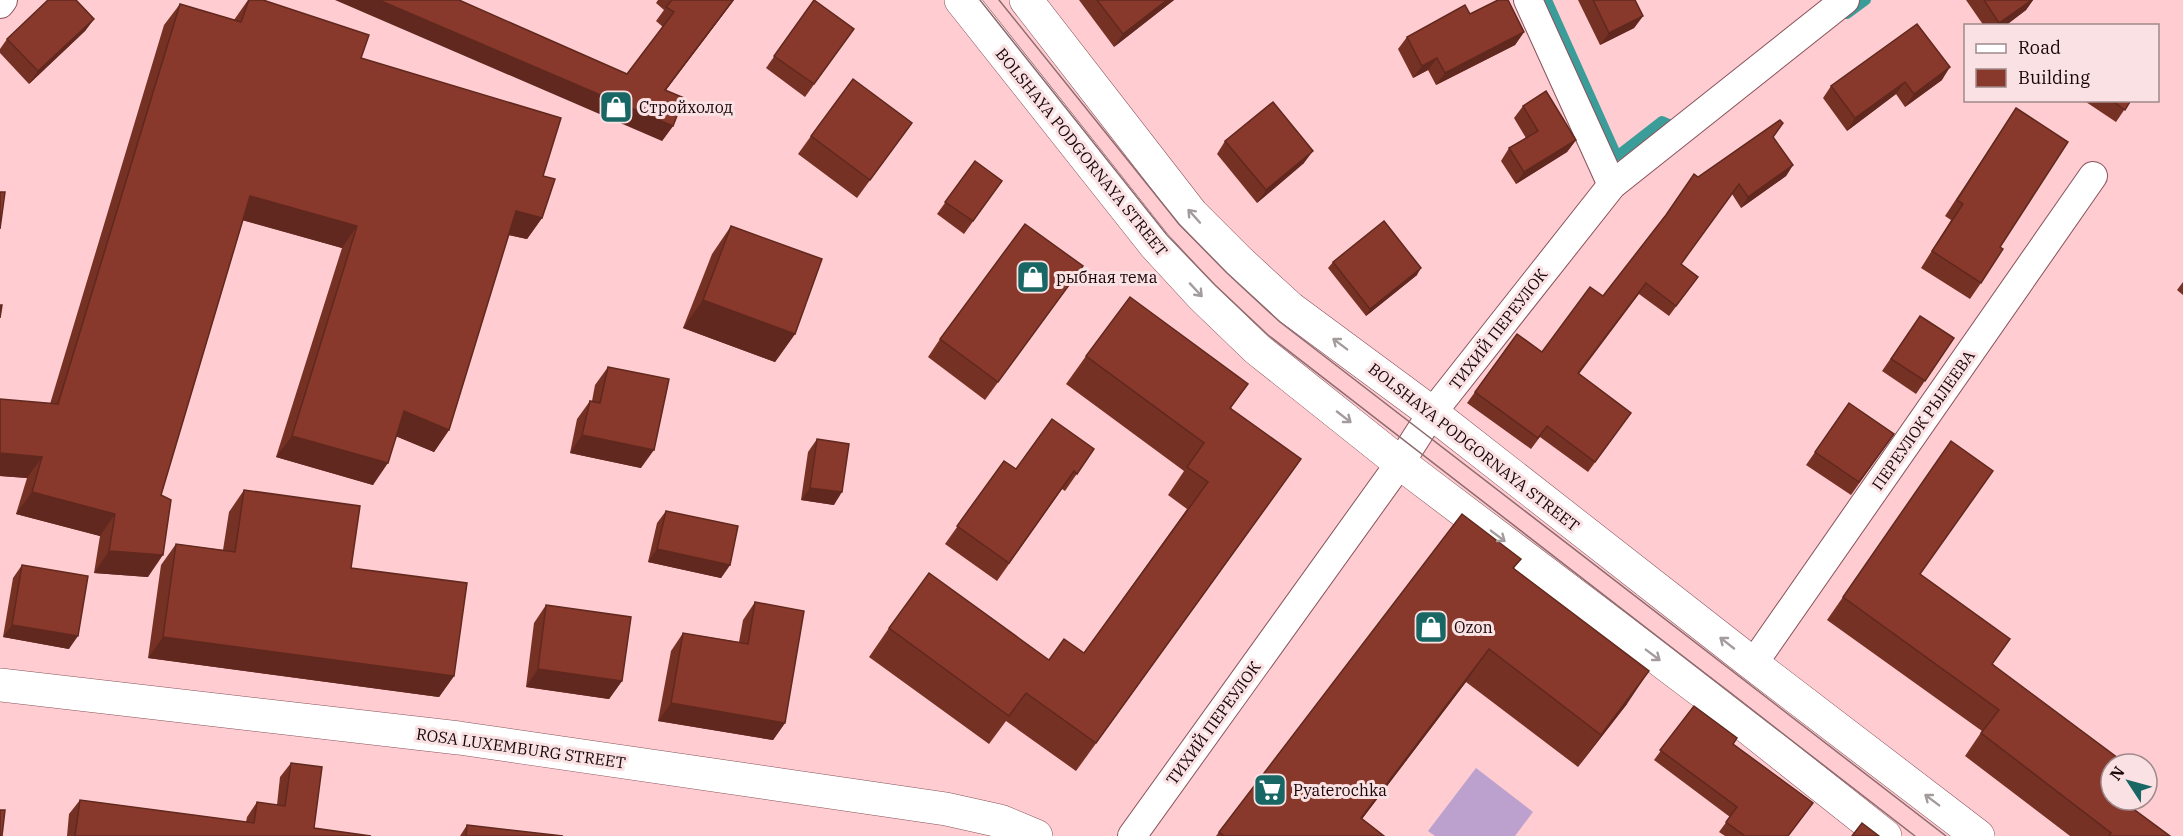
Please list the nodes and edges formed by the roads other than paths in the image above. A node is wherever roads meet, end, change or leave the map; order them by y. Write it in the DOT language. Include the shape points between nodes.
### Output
graph roads {
  1 [pos="3,0"];
  2 [pos="961,0"];
  3 [pos="1026,0"];
  4 [pos="1528,0"];
  5 [pos="1845,0"];
  6 [pos="0,4"];
  7 [pos="2093,176"];
  8 [pos="1611,185"];
  9 [pos="1432,413"];
  10 [pos="1400,463"];
  11 [pos="1753,664"];
  12 [pos="0,685"];
  13 [pos="1036,836"];
  14 [pos="1132,836"];
  15 [pos="1884,836"];
  16 [pos="1978,836"];
  1 -- 6 [label="street"];
  2 -- 10 [label="main road, BOLSHAYA PODGORNAYA STREET, one-way" via="1155,245 1202,296 1257,349"];
  9 -- 3 [label="main road, BOLSHAYA PODGORNAYA STREET, one-way" via="1290,308 1192,214"];
  4 -- 8 [label="street"];
  5 -- 8 [label="street, ТИХИЙ ПЕРЕУЛОК"];
  7 -- 11 [label="street, ПЕРЕУЛОК РЫЛЕЕВА"];
  8 -- 9 [label="street, ТИХИЙ ПЕРЕУЛОК"];
  9 -- 10 [label="street, ТИХИЙ ПЕРЕУЛОК"];
  11 -- 9 [label="main road, BOLSHAYA PODGORNAYA STREET, one-way"];
  10 -- 14 [label="street, ТИХИЙ ПЕРЕУЛОК"];
  10 -- 15 [label="main road, BOLSHAYA PODGORNAYA STREET, one-way"];
  16 -- 11 [label="main road, BOLSHAYA PODGORNAYA STREET, one-way"];
  12 -- 13 [label="main road, ROSA LUXEMBURG STREET" via="459,738 816,789 946,808 1000,821"];
}
